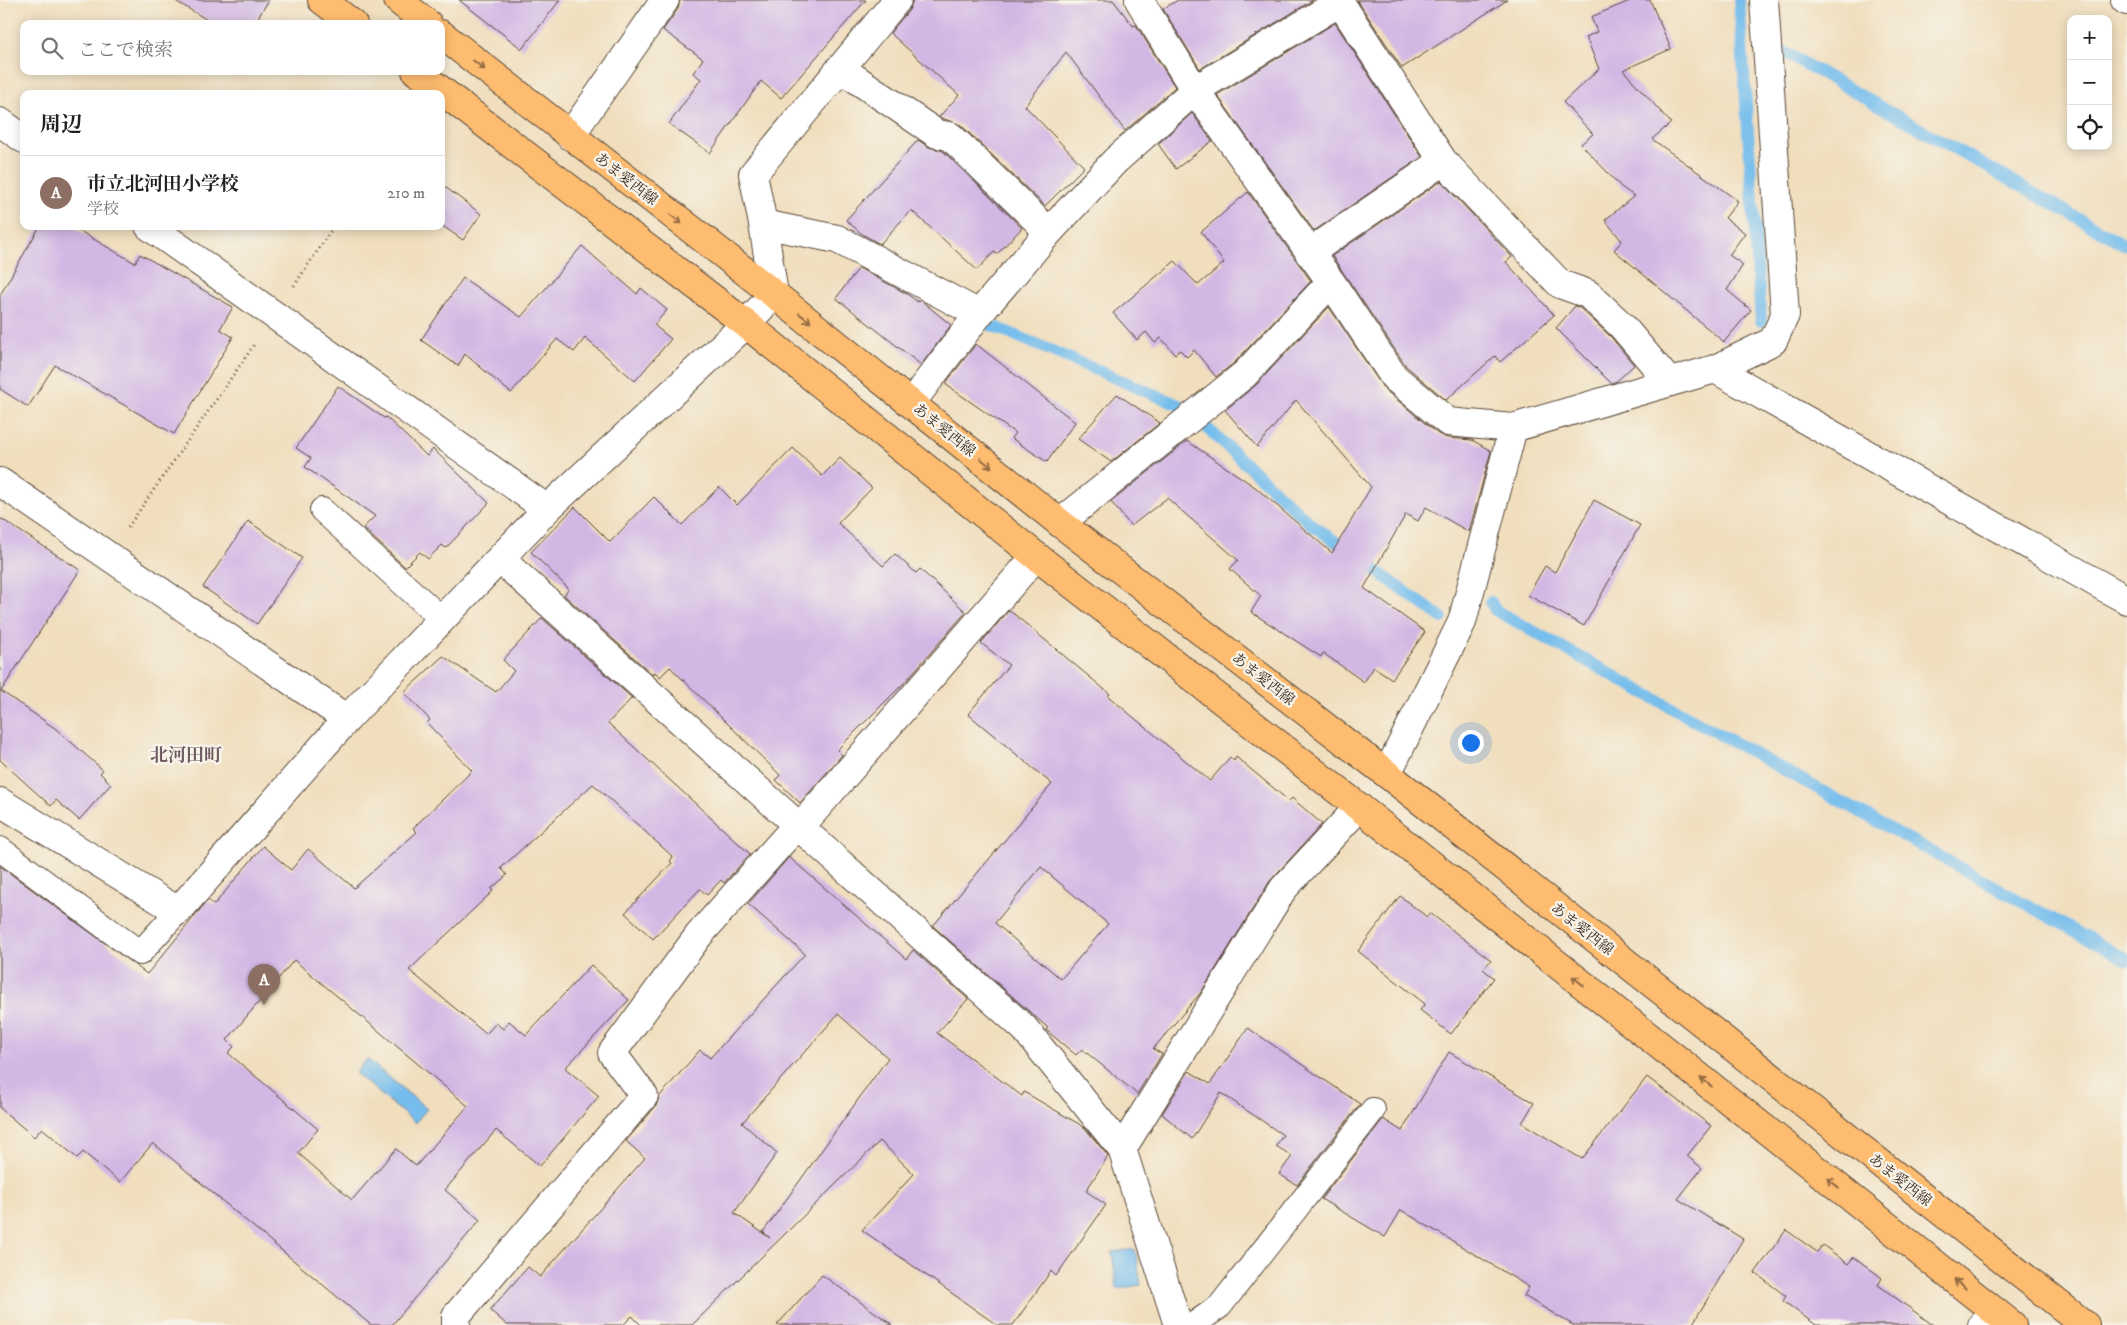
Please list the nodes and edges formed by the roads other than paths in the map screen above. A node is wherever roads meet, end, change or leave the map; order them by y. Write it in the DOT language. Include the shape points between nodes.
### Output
graph roads {
  1 [pos="322,0"];
  2 [pos="398,0"];
  3 [pos="665,0"];
  4 [pos="897,0"];
  5 [pos="1139,0"];
  6 [pos="1764,0"];
  7 [pos="1342,1"];
  8 [pos="349,20"];
  9 [pos="423,20"];
  10 [pos="445,37"];
  11 [pos="840,68"];
  12 [pos="421,75"];
  13 [pos="441,90"];
  14 [pos="1195,90"];
  15 [pos="445,93"];
  16 [pos="0,122"];
  17 [pos="20,136"];
  18 [pos="570,136"];
  19 [pos="1443,161"];
  20 [pos="763,224"];
  21 [pos="155,230"];
  22 [pos="1048,232"];
  23 [pos="1309,253"];
  24 [pos="1330,282"];
  25 [pos="774,294"];
  26 [pos="979,314"];
  27 [pos="746,324"];
  28 [pos="1715,369"];
  29 [pos="1669,382"];
  30 [pos="911,402"];
  31 [pos="1513,428"];
  32 [pos="0,482"];
  33 [pos="547,509"];
  34 [pos="322,510"];
  35 [pos="1060,523"];
  36 [pos="1036,556"];
  37 [pos="500,559"];
  38 [pos="2127,600"];
  39 [pos="442,619"];
  40 [pos="347,719"];
  41 [pos="1387,774"];
  42 [pos="0,802"];
  43 [pos="1359,807"];
  44 [pos="798,826"];
  45 [pos="0,849"];
  46 [pos="178,911"];
  47 [pos="1373,1110"];
  48 [pos="1122,1149"];
  49 [pos="1996,1320"];
  50 [pos="456,1325"];
  51 [pos="1178,1325"];
  52 [pos="1193,1325"];
  53 [pos="2085,1325"];
  1 -- 8 [label="main road"];
  2 -- 9 [label="main road"];
  3 -- 18 [label="street"];
  4 -- 11 [label="street"];
  5 -- 14 [label="street"];
  6 -- 28 [label="street" via="1785,315 1773,341"];
  7 -- 14 [label="street"];
  7 -- 19 [label="street"];
  10 -- 18 [label="main road, あま愛西線, one-way"];
  11 -- 20 [label="street" via="753,174"];
  11 -- 22 [label="street" via="937,134 950,136"];
  12 -- 13 [label="main road"];
  14 -- 22 [label="street" via="1115,161"];
  14 -- 23 [label="street"];
  15 -- 27 [label="main road"];
  16 -- 17 [label="street"];
  18 -- 25 [label="main road, あま愛西線, one-way"];
  19 -- 23 [label="street"];
  19 -- 29 [label="street" via="1560,284 1588,294 1622,326"];
  20 -- 25 [label="street"];
  20 -- 26 [label="street" via="837,239"];
  21 -- 33 [label="street"];
  22 -- 26 [label="street"];
  23 -- 24 [label="street"];
  24 -- 31 [label="street" via="1394,377 1448,422"];
  24 -- 35 [label="street" via="1246,374"];
  25 -- 27 [label="street"];
  25 -- 30 [label="main road, あま愛西線, one-way"];
  26 -- 30 [label="street"];
  27 -- 33 [label="street"];
  27 -- 36 [label="main road"];
  28 -- 29 [label="street"];
  28 -- 38 [label="street"];
  29 -- 31 [label="street"];
  30 -- 35 [label="main road, あま愛西線, one-way"];
  31 -- 41 [label="street" via="1462,622"];
  32 -- 40 [label="street"];
  33 -- 37 [label="street"];
  34 -- 39 [label="lane"];
  35 -- 41 [label="main road, あま愛西線"];
  36 -- 43 [label="main road"];
  36 -- 44 [label="street"];
  37 -- 39 [label="street"];
  37 -- 44 [label="street"];
  39 -- 40 [label="street"];
  40 -- 46 [label="street"];
  41 -- 53 [label="main road, あま愛西線"];
  42 -- 46 [label="street"];
  43 -- 48 [label="street" via="1283,889"];
  49 -- 43 [label="main road, one-way"];
  44 -- 48 [label="street" via="1024,1028"];
  44 -- 50 [label="street" via="698,935 612,1053 644,1096 456,1316"];
  45 -- 46 [label="lane" via="140,953"];
  47 -- 52 [label="lane" via="1220,1306"];
  48 -- 51 [label="street"];
}
